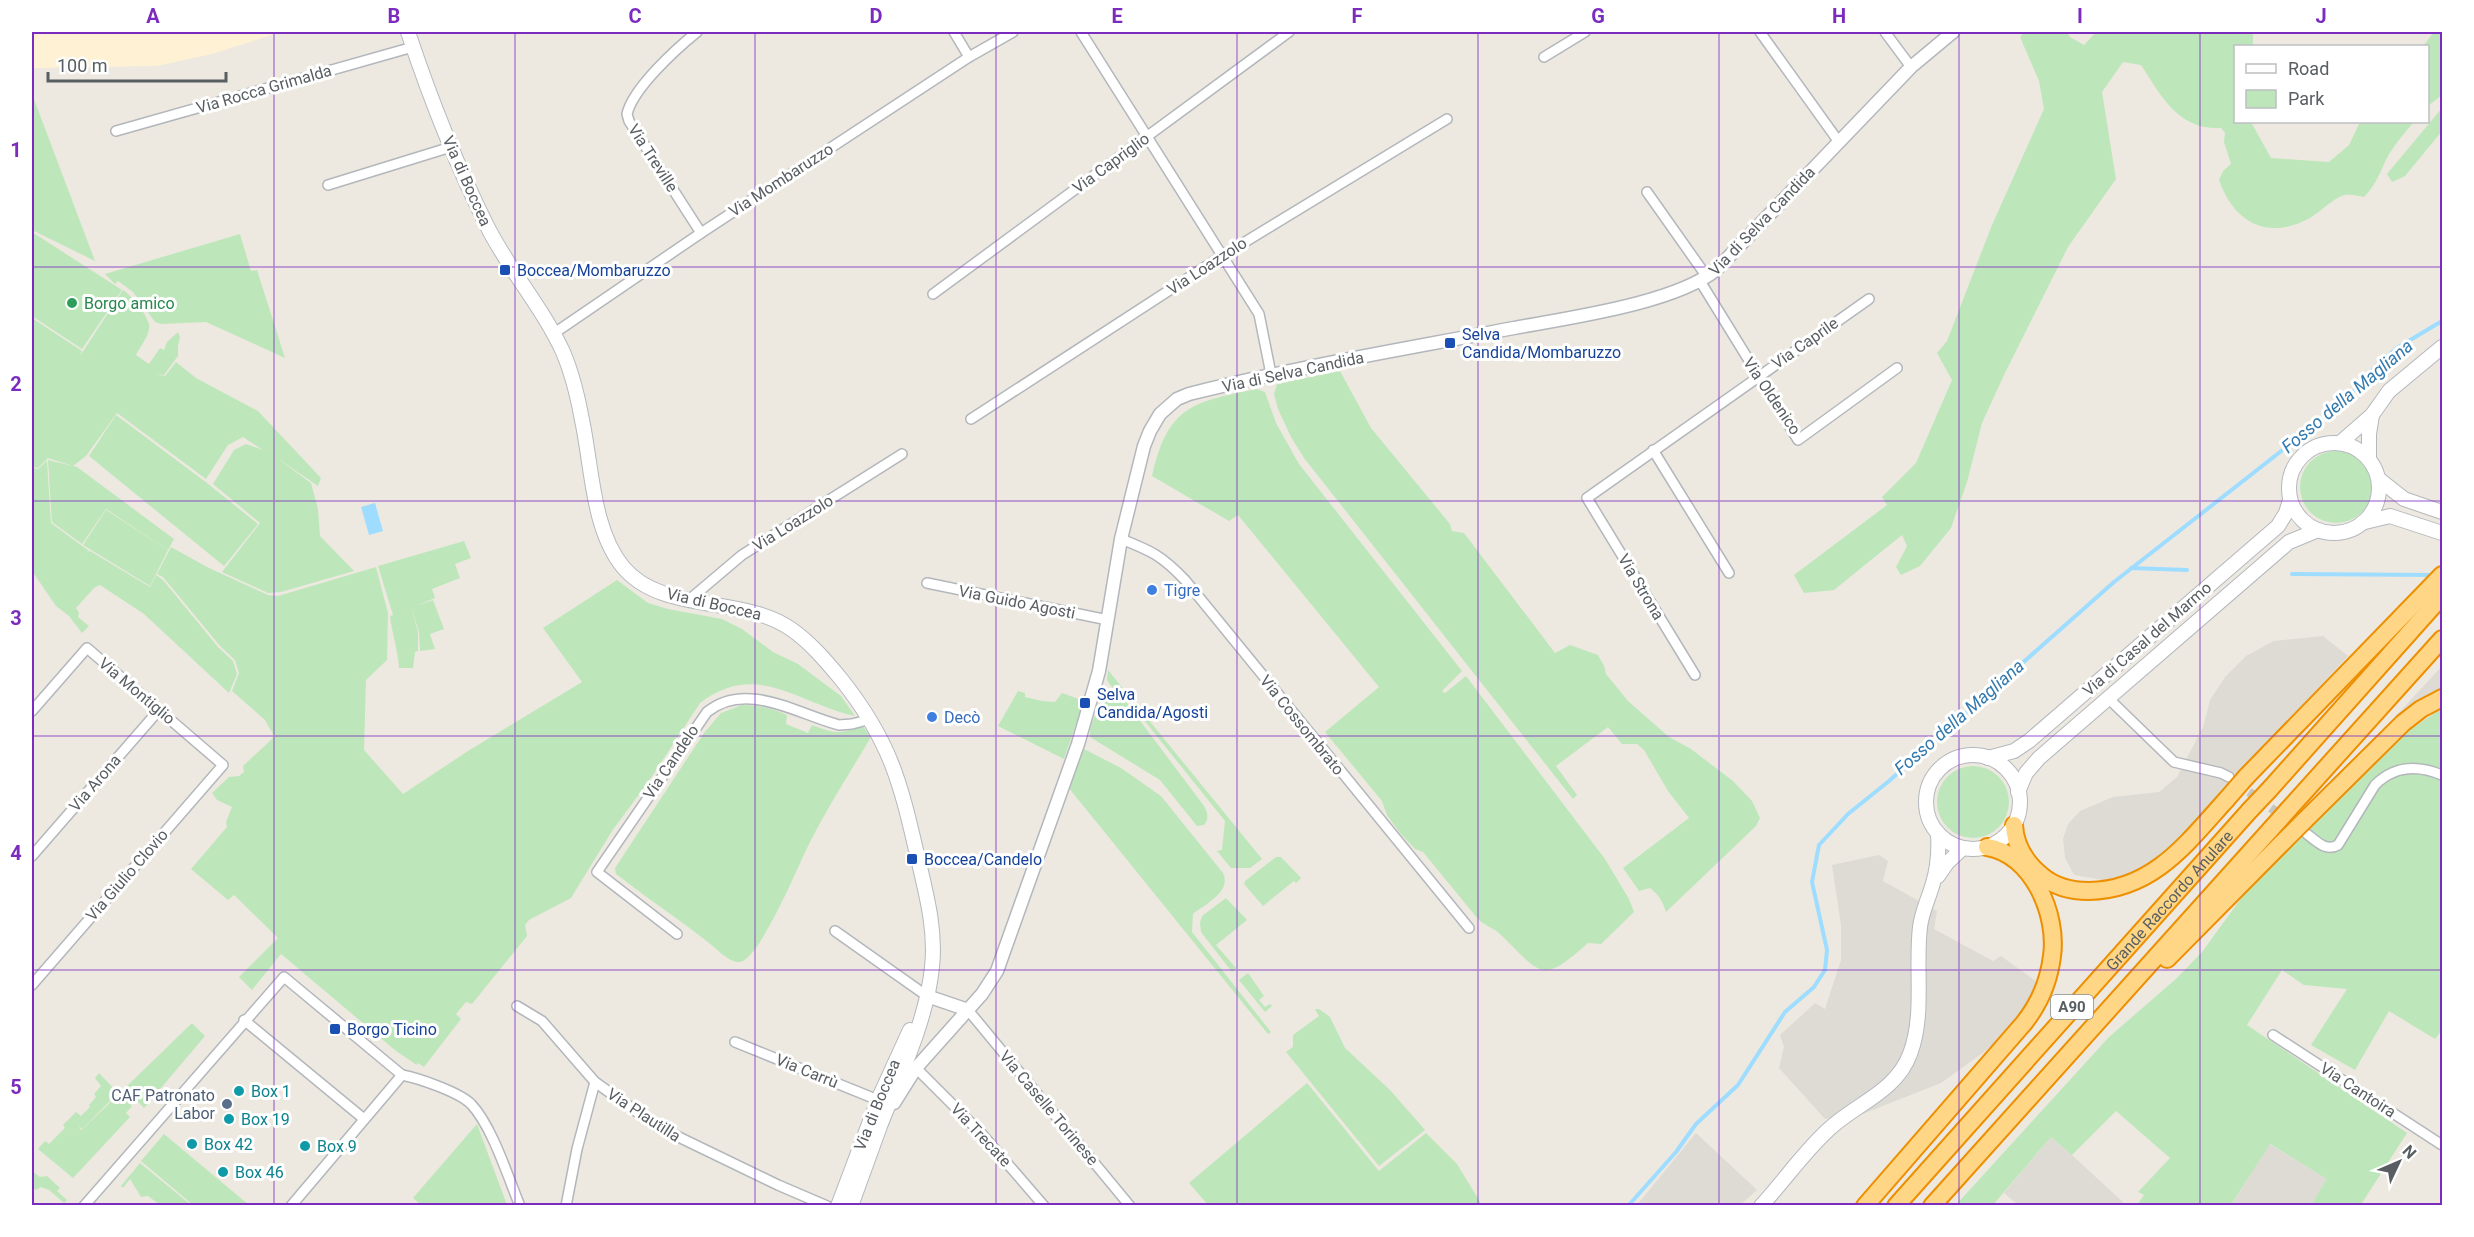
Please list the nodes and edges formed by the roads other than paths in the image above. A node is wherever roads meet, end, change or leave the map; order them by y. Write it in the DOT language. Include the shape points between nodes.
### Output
graph roads {
  1 [pos="408,32"];
  2 [pos="697,32"];
  3 [pos="954,32"];
  4 [pos="1013,32"];
  5 [pos="1081,32"];
  6 [pos="1289,32"];
  7 [pos="1585,32"];
  8 [pos="1760,32"];
  9 [pos="1885,32"];
  10 [pos="1953,32"];
  11 [pos="413,47"];
  12 [pos="969,57"];
  13 [pos="1544,57"];
  14 [pos="1911,66"];
  15 [pos="1447,119"];
  16 [pos="116,131"];
  17 [pos="1147,136"];
  18 [pos="1839,142"];
  19 [pos="451,147"];
  20 [pos="328,185"];
  21 [pos="1647,192"];
  22 [pos="701,233"];
  23 [pos="1222,256"];
  24 [pos="1704,279"];
  25 [pos="933,294"];
  26 [pos="1869,299"];
  27 [pos="553,334"];
  28 [pos="2442,347"];
  29 [pos="1897,368"];
  30 [pos="1271,374"];
  31 [pos="1757,376"];
  32 [pos="2373,416"];
  33 [pos="971,419"];
  34 [pos="2340,443"];
  35 [pos="1653,450"];
  36 [pos="902,454"];
  37 [pos="2368,457"];
  38 [pos="2380,480"];
  39 [pos="1587,498"];
  40 [pos="2290,500"];
  41 [pos="2442,512"];
  42 [pos="2365,522"];
  43 [pos="2318,530"];
  44 [pos="2442,533"];
  45 [pos="1121,539"];
  46 [pos="1729,573"];
  47 [pos="2442,575"];
  48 [pos="927,584"];
  49 [pos="2442,596"];
  50 [pos="690,599"];
  51 [pos="1108,620"];
  52 [pos="2442,639"];
  53 [pos="1695,675"];
  54 [pos="2442,698"];
  55 [pos="2109,699"];
  56 [pos="159,710"];
  57 [pos="32,711"];
  58 [pos="871,719"];
  59 [pos="1988,758"];
  60 [pos="223,765"];
  61 [pos="2442,775"];
  62 [pos="2229,777"];
  63 [pos="2018,792"];
  64 [pos="2014,825"];
  65 [pos="2305,828"];
  66 [pos="1938,834"];
  67 [pos="1987,847"];
  68 [pos="1963,848"];
  69 [pos="32,856"];
  70 [pos="1933,883"];
  71 [pos="1469,928"];
  72 [pos="835,931"];
  73 [pos="677,934"];
  74 [pos="32,985"];
  75 [pos="925,1001"];
  76 [pos="517,1005"];
  77 [pos="968,1010"];
  78 [pos="244,1020"];
  79 [pos="2095,1024"];
  80 [pos="2273,1035"];
  81 [pos="735,1042"];
  82 [pos="916,1068"];
  83 [pos="402,1075"];
  84 [pos="595,1082"];
  85 [pos="878,1100"];
  86 [pos="364,1119"];
  87 [pos="880,1127"];
  88 [pos="2442,1145"];
  89 [pos="84,1206"];
  90 [pos="291,1206"];
  91 [pos="520,1206"];
  92 [pos="566,1206"];
  93 [pos="826,1206"];
  94 [pos="838,1206"];
  95 [pos="851,1206"];
  96 [pos="1044,1206"];
  97 [pos="1130,1206"];
  98 [pos="1761,1206"];
  99 [pos="1864,1206"];
  100 [pos="1896,1206"];
  101 [pos="1932,1206"];
  1 -- 11 [label="main road, Via di Boccea"];
  2 -- 22 [label="street, Via Treville" via="661,65 627,114"];
  3 -- 12 [label="street"];
  4 -- 12 [label="street, Via Mombaruzzo"];
  5 -- 17 [label="street"];
  6 -- 17 [label="street, Via Capriglio"];
  7 -- 13 [label="street"];
  8 -- 18 [label="street"];
  9 -- 14 [label="street"];
  10 -- 14 [label="street, Via di Selva Candida"];
  11 -- 16 [label="street, Via Rocca Grimalda"];
  11 -- 19 [label="main road, Via di Boccea"];
  12 -- 22 [label="street, Via Mombaruzzo"];
  14 -- 18 [label="street, Via di Selva Candida"];
  15 -- 23 [label="street, Via Loazzolo"];
  17 -- 23 [label="street"];
  17 -- 25 [label="street, Via Capriglio"];
  18 -- 24 [label="street, Via di Selva Candida"];
  19 -- 20 [label="street"];
  19 -- 27 [label="main road, Via di Boccea" via="489,229"];
  21 -- 24 [label="street, Via Oldenico"];
  22 -- 27 [label="street, Via Mombaruzzo"];
  23 -- 30 [label="street" via="1259,314"];
  23 -- 33 [label="street, Via Loazzolo"];
  24 -- 30 [label="street, Via di Selva Candida" via="1678,291 1604,311"];
  24 -- 31 [label="street, Via Oldenico"];
  26 -- 31 [label="street, Via Caprile"];
  27 -- 50 [label="main road, Via di Boccea" via="567,363 600,516 611,548 639,582"];
  28 -- 32 [label="main road" via="2389,391"];
  29 -- 31 [label="street, Via Oldenico" via="1798,440"];
  30 -- 45 [label="street, Via di Selva Candida" via="1189,394 1160,414 1144,446"];
  31 -- 35 [label="street, Via Caprile"];
  32 -- 34 [label="main road"];
  32 -- 37 [label="main road"];
  34 -- 37 [label="main road"];
  34 -- 40 [label="main road" via="2317,446 2298,460 2288,482"];
  35 -- 39 [label="street, Via Caprile"];
  35 -- 46 [label="street"];
  36 -- 50 [label="street, Via Loazzolo" via="742,555"];
  37 -- 38 [label="main road"];
  38 -- 41 [label="main road" via="2404,499"];
  38 -- 42 [label="main road" via="2377,502"];
  39 -- 53 [label="street, Via Strona"];
  40 -- 43 [label="main road" via="2300,517"];
  40 -- 59 [label="main road, Via di Casal del Marmo" via="2277,526 2029,741 2014,751"];
  42 -- 43 [label="main road" via="2343,532"];
  42 -- 44 [label="main road" via="2390,516"];
  43 -- 55 [label="main road, Via di Casal del Marmo" via="2289,542"];
  45 -- 51 [label="street, Via di Selva Candida"];
  45 -- 71 [label="street, Via Cossombrato" via="1151,550 1185,580"];
  47 -- 64 [label="highway, bridge" via="2300,719 2170,861 2144,879 2106,890 2056,885 2022,854"];
  48 -- 51 [label="street, Via Guido Agosti"];
  49 -- 100 [label="highway, Grande Raccordo Anulare / A90, bridge"];
  50 -- 58 [label="main road, Via di Boccea" via="752,612 792,630 831,667"];
  51 -- 77 [label="street, Via di Selva Candida" via="1099,671 1078,744 1014,926 997,971"];
  52 -- 79 [label="highway, Grande Raccordo Anulare / A90, bridge"];
  54 -- 65 [label="highway" via="2403,723"];
  55 -- 62 [label="street" via="2174,762"];
  55 -- 63 [label="main road, Via di Casal del Marmo" via="2033,764"];
  56 -- 57 [label="street, Via Montiglio" via="87,648"];
  56 -- 60 [label="street, Via Montiglio"];
  56 -- 69 [label="street, Via Arona"];
  58 -- 73 [label="street, Via Candelo" via="838,724 750,698 726,700 706,712 597,872"];
  58 -- 75 [label="main road, Via di Boccea" via="899,780 932,923 933,954"];
  59 -- 63 [label="main road" via="2007,771"];
  59 -- 66 [label="main road" via="1957,758 1934,777 1926,806"];
  60 -- 74 [label="street, Via Giulio Clovio"];
  61 -- 65 [label="street" via="2408,768 2384,777 2334,848 2326,847"];
  63 -- 64 [label="main road"];
  64 -- 67 [label="main road" via="2003,838"];
  65 -- 79 [label="highway, bridge" via="2285,840 2193,934"];
  66 -- 68 [label="main road"];
  66 -- 70 [label="main road"];
  67 -- 68 [label="main road"];
  67 -- 99 [label="highway" via="2015,858 2042,898 2053,944 2046,984 2024,1023"];
  68 -- 70 [label="main road"];
  70 -- 98 [label="main road" via="1921,921 1916,1020 1913,1044 1904,1066 1883,1090 1823,1134"];
  72 -- 75 [label="street"];
  75 -- 77 [label="street"];
  75 -- 85 [label="main road, Via di Boccea"];
  75 -- 87 [label="main road, Via di Boccea" via="909,1055"];
  76 -- 84 [label="street, Via Plautilla" via="542,1021"];
  77 -- 82 [label="street, Via di Selva Candida"];
  77 -- 97 [label="street, Via Caselle Torinese"];
  78 -- 83 [label="street" via="284,976"];
  78 -- 86 [label="street"];
  78 -- 89 [label="street"];
  79 -- 101 [label="highway, Grande Raccordo Anulare / A90"];
  80 -- 88 [label="street, Via Cantoira"];
  81 -- 85 [label="street, Via Carrù"];
  82 -- 87 [label="street, Via di Selva Candida"];
  82 -- 96 [label="street, Via Trecate" via="981,1133"];
  83 -- 86 [label="street"];
  83 -- 91 [label="street" via="419,1078 471,1104 485,1123"];
  84 -- 92 [label="street"];
  84 -- 93 [label="street, Via Plautilla" via="668,1133"];
  85 -- 94 [label="main road, Via di Boccea"];
  86 -- 90 [label="street"];
  87 -- 95 [label="main road, Via di Boccea"];
}
